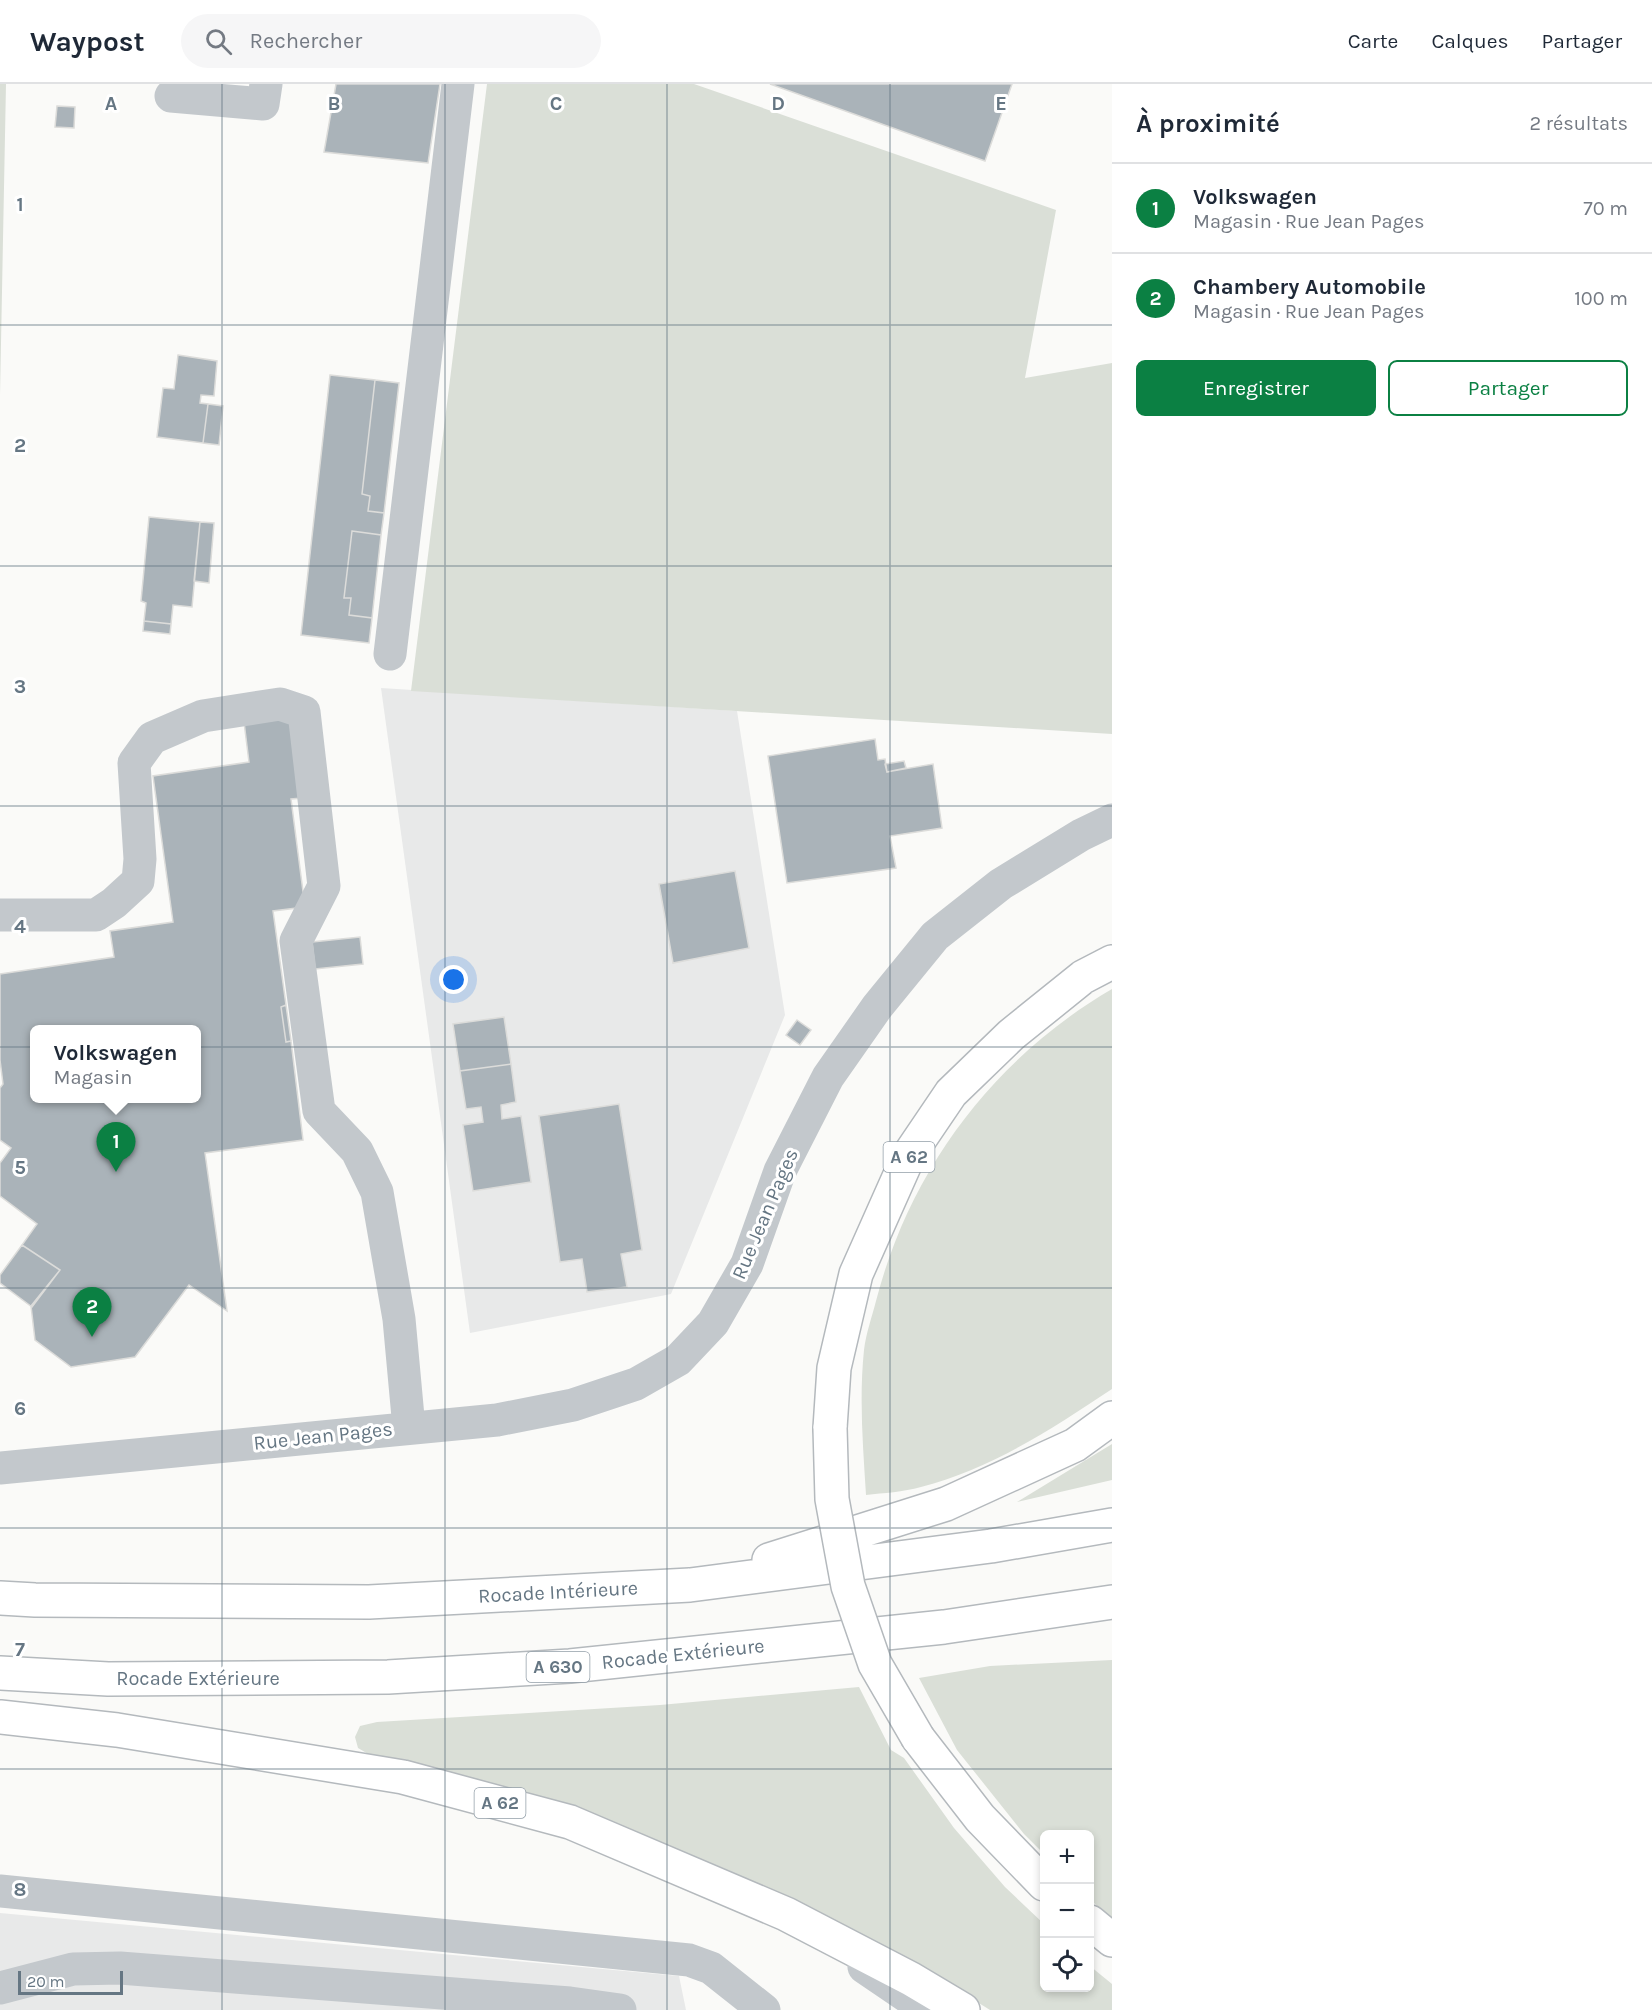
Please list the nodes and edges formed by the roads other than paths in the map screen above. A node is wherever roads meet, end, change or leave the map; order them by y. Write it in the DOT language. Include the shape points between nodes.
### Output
graph roads {
  1 [pos="266,84"];
  2 [pos="458,84"];
  3 [pos="171,96"];
  4 [pos="390,654"];
  5 [pos="1112,820"];
  6 [pos="0,915"];
  7 [pos="1112,962"];
  8 [pos="1112,1418"];
  9 [pos="409,1428"];
  10 [pos="0,1468"];
  11 [pos="1112,1525"];
  12 [pos="690,1585"];
  13 [pos="0,1598"];
  14 [pos="1112,1602"];
  15 [pos="0,1673"];
  16 [pos="0,1717"];
  17 [pos="1040,1880"];
  18 [pos="0,1891"];
  19 [pos="786,1914"];
  20 [pos="1094,1926"];
  21 [pos="1112,1941"];
  22 [pos="0,1988"];
  23 [pos="620,2010"];
  24 [pos="764,2010"];
  25 [pos="927,2010"];
  26 [pos="963,2010"];
  1 -- 3 [label="street" via="263,104"];
  2 -- 4 [label="street"];
  5 -- 9 [label="street, Rue Jean Pages" via="1001,884 935,936 877,1007 828,1077 780,1171 747,1264 713,1323 678,1360 636,1384 573,1405 497,1420"];
  6 -- 9 [label="street" via="96,915 138,881 134,763 152,738 203,716 280,704 304,712 324,886 296,941 319,1111 357,1151 377,1192 399,1318"];
  7 -- 17 [label="highway, A 62, bridge" via="1083,977 1003,1043 951,1093 909,1155 856,1274 834,1368 830,1428 832,1499 848,1586 875,1664 918,1738 980,1818"];
  8 -- 12 [label="highway" via="1075,1445 946,1504"];
  9 -- 10 [label="street, Rue Jean Pages"];
  11 -- 12 [label="highway, Rocade Intérieure" via="991,1546"];
  12 -- 13 [label="highway, Rocade Intérieure" via="369,1602"];
  14 -- 15 [label="highway, Rocade Extérieure / A 630" via="944,1627 558,1667 388,1677 108,1679"];
  16 -- 19 [label="highway, A 62" via="117,1730 403,1777 570,1822"];
  18 -- 24 [label="street" via="689,1960 711,1968"];
  19 -- 25 [label="street"];
  19 -- 26 [label="highway, A 62"];
  20 -- 21 [label="highway"];
  22 -- 23 [label="street" via="73,1969 120,1968"];
}
